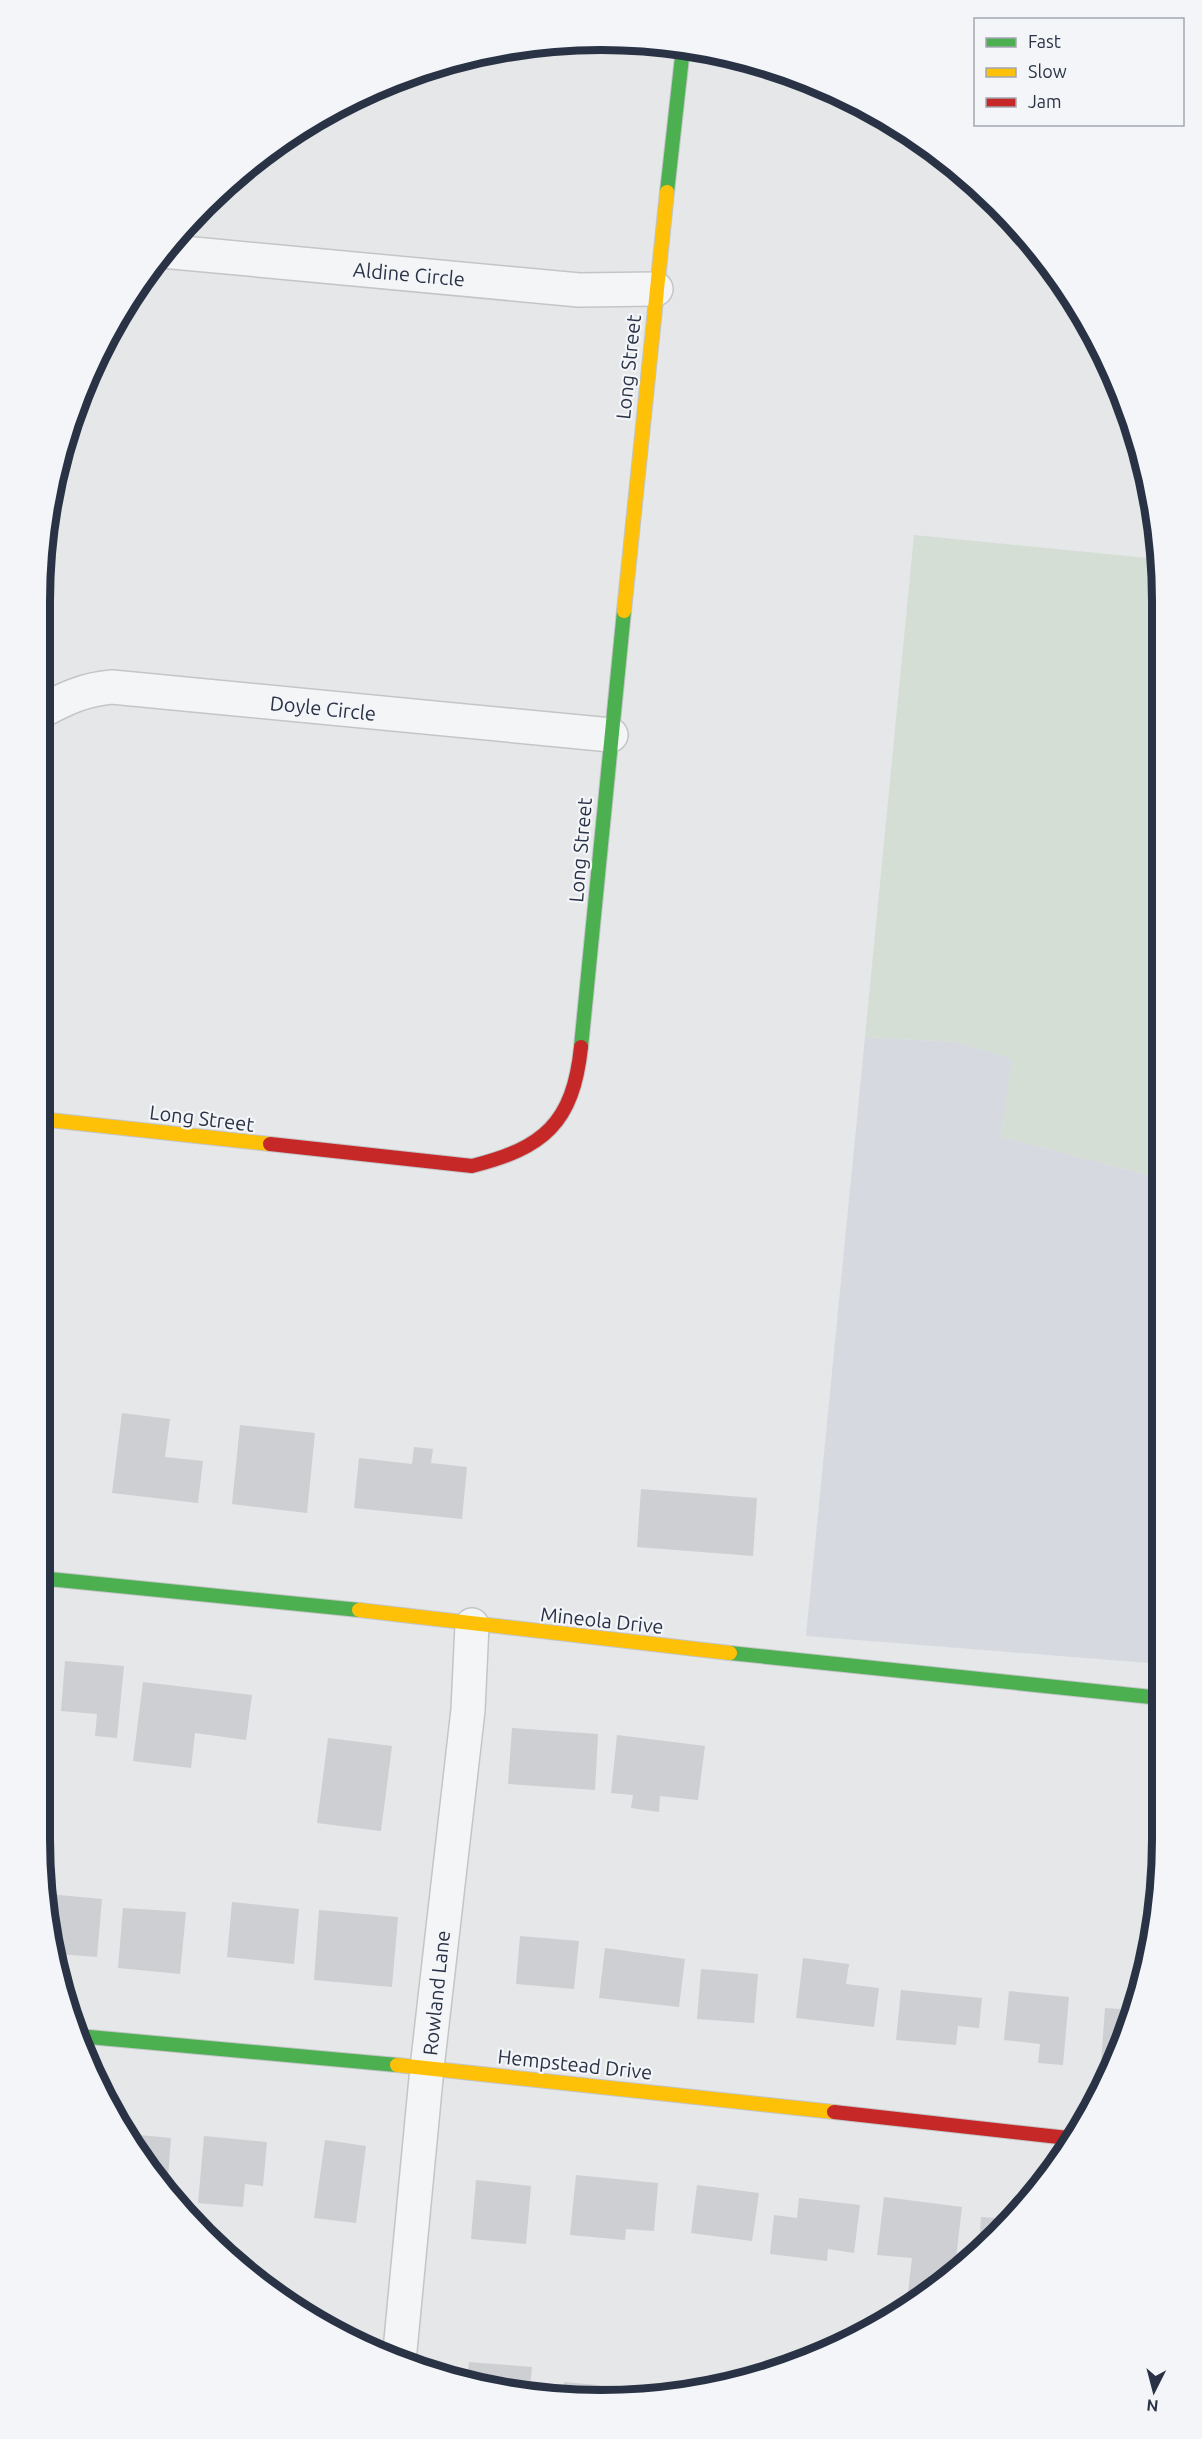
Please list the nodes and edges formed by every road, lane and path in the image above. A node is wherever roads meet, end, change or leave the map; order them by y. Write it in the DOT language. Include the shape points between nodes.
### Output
graph roads {
  1 [pos="682,56"];
  2 [pos="174,252"];
  3 [pos="656,289"];
  4 [pos="50,707"];
  5 [pos="611,735"];
  6 [pos="50,1120"];
  7 [pos="50,1579"];
  8 [pos="472,1625"];
  9 [pos="1152,1697"];
  10 [pos="87,2037"];
  11 [pos="427,2068"];
  12 [pos="1064,2138"];
  13 [pos="400,2351"];
  1 -- 3 [label="street, Long Street"];
  2 -- 3 [label="street, Aldine Circle" via="579,290"];
  3 -- 5 [label="street, Long Street"];
  4 -- 5 [label="street, Doyle Circle" via="93,688 112,687"];
  5 -- 6 [label="street, Long Street" via="574,1091 551,1127 532,1145 509,1157 472,1166 442,1165"];
  7 -- 8 [label="street, Mineola Drive"];
  8 -- 9 [label="street, Mineola Drive"];
  8 -- 11 [label="street, Rowland Lane" via="468,1710"];
  10 -- 11 [label="street, Hempstead Drive"];
  11 -- 12 [label="street, Hempstead Drive"];
  11 -- 13 [label="street, Rowland Lane"];
}
